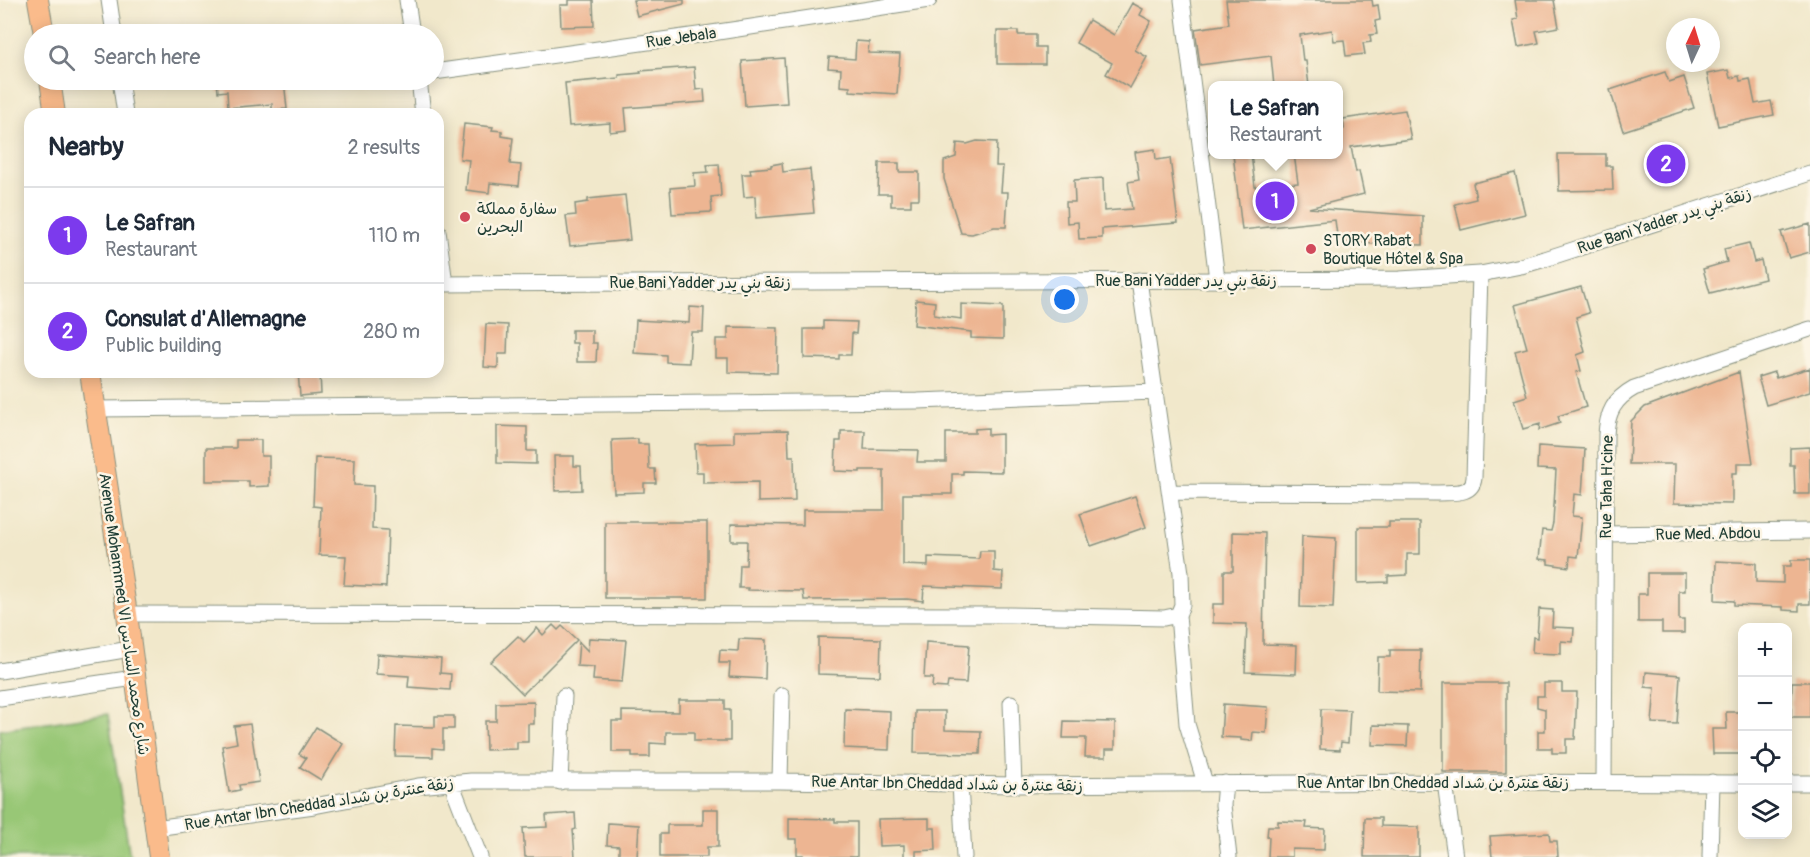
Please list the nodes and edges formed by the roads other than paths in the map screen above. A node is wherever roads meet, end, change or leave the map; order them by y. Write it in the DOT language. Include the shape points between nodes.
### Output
graph roads {
  1 [pos="39,0"];
  2 [pos="109,0"];
  3 [pos="407,0"];
  4 [pos="929,0"];
  5 [pos="1182,0"];
  6 [pos="43,24"];
  7 [pos="113,24"];
  8 [pos="411,24"];
  9 [pos="444,71"];
  10 [pos="51,90"];
  11 [pos="121,90"];
  12 [pos="420,90"];
  13 [pos="54,108"];
  14 [pos="124,108"];
  15 [pos="422,108"];
  16 [pos="1810,172"];
  17 [pos="1480,274"];
  18 [pos="1217,279"];
  19 [pos="1138,280"];
  20 [pos="444,284"];
  21 [pos="1810,329"];
  22 [pos="91,378"];
  23 [pos="1155,393"];
  24 [pos="96,409"];
  25 [pos="1170,492"];
  26 [pos="1810,531"];
  27 [pos="1605,534"];
  28 [pos="127,614"];
  29 [pos="1178,615"];
  30 [pos="130,650"];
  31 [pos="0,671"];
  32 [pos="134,678"];
  33 [pos="782,695"];
  34 [pos="564,696"];
  35 [pos="0,698"];
  36 [pos="1011,703"];
  37 [pos="780,781"];
  38 [pos="451,782"];
  39 [pos="560,782"];
  40 [pos="1445,782"];
  41 [pos="1604,782"];
  42 [pos="1712,782"];
  43 [pos="960,783"];
  44 [pos="1205,783"];
  45 [pos="1225,783"];
  46 [pos="1738,783"];
  47 [pos="1792,783"];
  48 [pos="1810,783"];
  49 [pos="1014,785"];
  50 [pos="155,828"];
  51 [pos="159,857"];
  52 [pos="480,857"];
  53 [pos="964,857"];
  54 [pos="1229,857"];
  55 [pos="1455,857"];
  56 [pos="1710,857"];
  1 -- 6 [label="main road"];
  2 -- 7 [label="street"];
  3 -- 8 [label="street"];
  4 -- 9 [label="street, Rue Jebala"];
  5 -- 18 [label="street"];
  10 -- 13 [label="main road"];
  11 -- 14 [label="street"];
  12 -- 15 [label="street"];
  16 -- 17 [label="street, Rue Bani Yadder زنقة بني يدر" via="1545,259"];
  17 -- 18 [label="street, Rue Bani Yadder زنقة بني يدر" via="1400,279"];
  17 -- 25 [label="street" via="1474,484 1470,489 1438,493"];
  18 -- 19 [label="street, Rue Bani Yadder زنقة بني يدر"];
  19 -- 20 [label="street, Rue Bani Yadder زنقة بني يدر"];
  19 -- 23 [label="street"];
  21 -- 27 [label="street, Rue Taha H'cine" via="1650,382 1618,399 1606,427"];
  22 -- 24 [label="main road, Avenue Mohammed VI شارع محمد السادس"];
  23 -- 24 [label="street" via="918,401"];
  23 -- 25 [label="street"];
  24 -- 28 [label="main road, Avenue Mohammed VI شارع محمد السادس"];
  25 -- 29 [label="street" via="1182,587 1182,609"];
  26 -- 27 [label="street, Rue Med. Abdou"];
  27 -- 41 [label="street, Rue Taha H'cine"];
  28 -- 29 [label="street" via="1164,618"];
  28 -- 30 [label="main road, Avenue Mohammed VI شارع محمد السادس"];
  29 -- 44 [label="street" via="1187,724"];
  30 -- 31 [label="street"];
  30 -- 32 [label="main road, Avenue Mohammed VI شارع محمد السادس"];
  32 -- 35 [label="street"];
  32 -- 50 [label="main road, Avenue Mohammed VI شارع محمد السادس"];
  33 -- 37 [label="street"];
  34 -- 39 [label="street"];
  36 -- 49 [label="street"];
  37 -- 39 [label="street, Rue Antar Ibn Cheddad زنقة عنترة بن شداد"];
  37 -- 43 [label="street, Rue Antar Ibn Cheddad زنقة عنترة بن شداد"];
  38 -- 39 [label="street, Rue Antar Ibn Cheddad زنقة عنترة بن شداد"];
  38 -- 50 [label="street, Rue Antar Ibn Cheddad زنقة عنترة بن شداد"];
  38 -- 52 [label="street"];
  40 -- 41 [label="street, Rue Antar Ibn Cheddad زنقة عنترة بن شداد"];
  40 -- 45 [label="street, Rue Antar Ibn Cheddad زنقة عنترة بن شداد"];
  40 -- 55 [label="street"];
  41 -- 42 [label="street, Rue Antar Ibn Cheddad زنقة عنترة بن شداد"];
  42 -- 46 [label="street, Rue Antar Ibn Cheddad زنقة عنترة بن شداد"];
  42 -- 56 [label="street"];
  43 -- 49 [label="street, Rue Antar Ibn Cheddad زنقة عنترة بن شداد"];
  43 -- 53 [label="street"];
  44 -- 45 [label="street, Rue Antar Ibn Cheddad زنقة عنترة بن شداد"];
  44 -- 49 [label="street, Rue Antar Ibn Cheddad زنقة عنترة بن شداد"];
  45 -- 54 [label="street" via="1223,805"];
  47 -- 48 [label="street"];
  50 -- 51 [label="main road, Avenue Mohammed VI شارع محمد السادس"];
}
